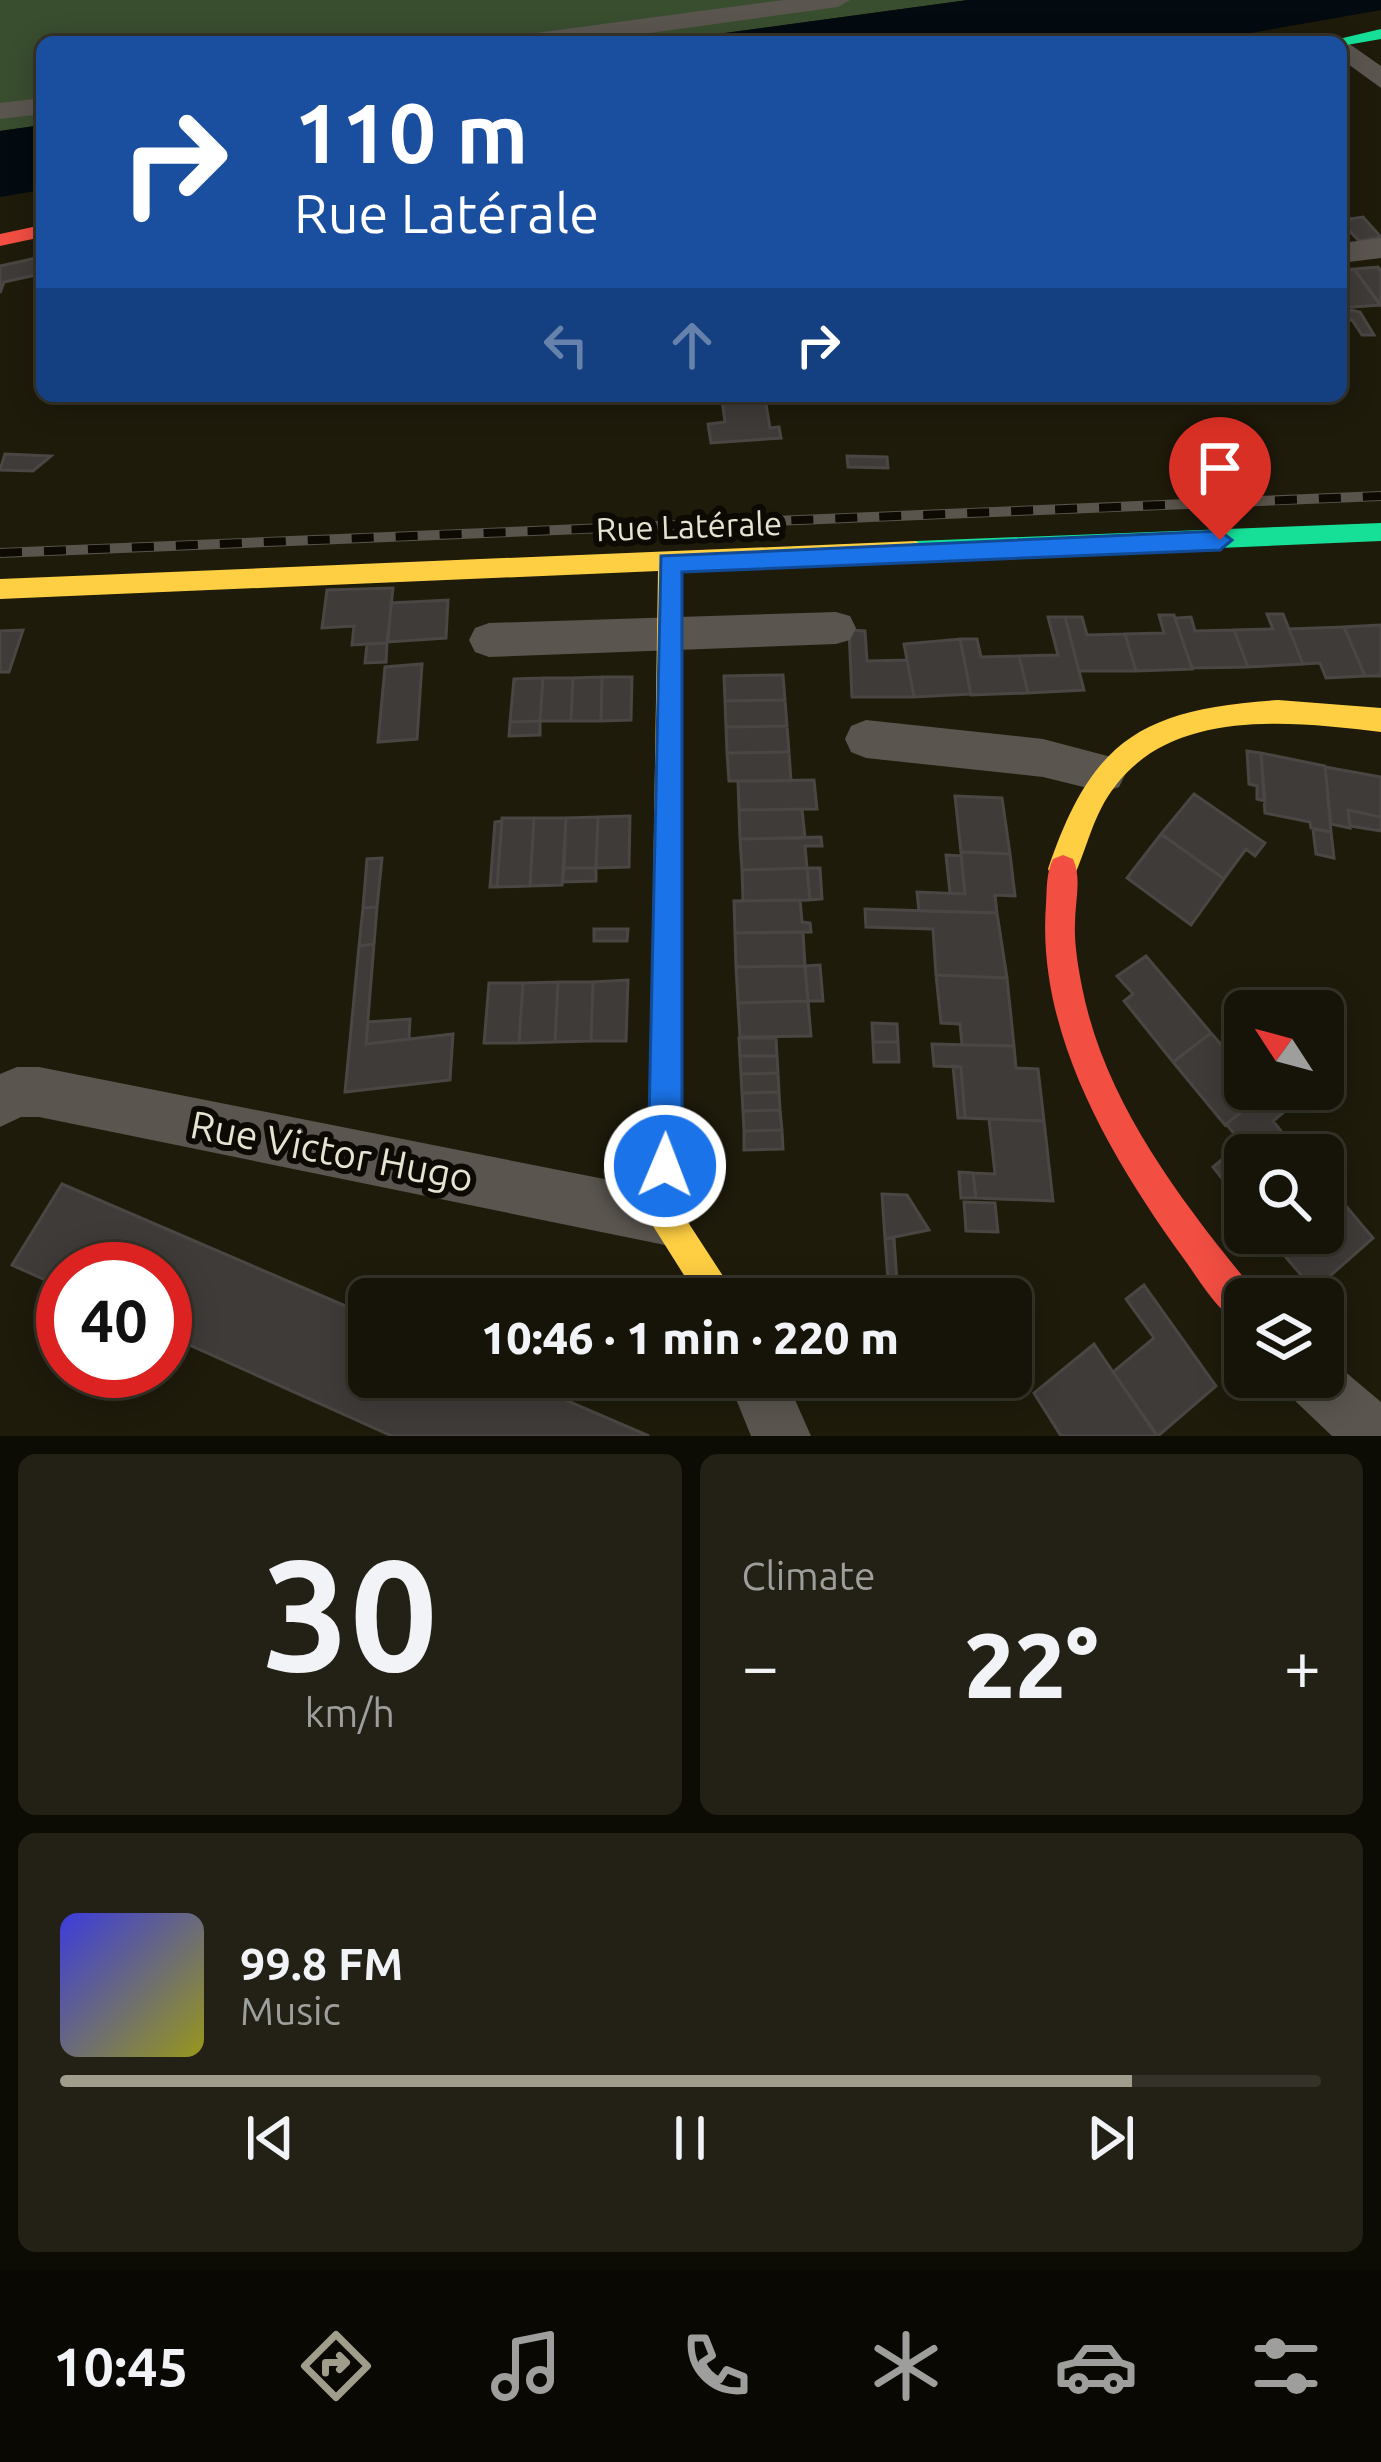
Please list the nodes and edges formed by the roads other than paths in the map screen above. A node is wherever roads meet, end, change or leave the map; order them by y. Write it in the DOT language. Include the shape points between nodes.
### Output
graph roads {
  1 [pos="838,0"];
  2 [pos="1381,34"];
  3 [pos="572,36"];
  4 [pos="1347,41"];
  5 [pos="1347,51"];
  6 [pos="1381,80"];
  7 [pos="36,107"];
  8 [pos="0,111"];
  9 [pos="36,232"];
  10 [pos="0,240"];
  11 [pos="1381,248"];
  12 [pos="1347,252"];
  13 [pos="1381,532"];
  14 [pos="670,563"];
  15 [pos="0,590"];
  16 [pos="836,628"];
  17 [pos="669,634"];
  18 [pos="488,640"];
  19 [pos="1381,720"];
  20 [pos="866,739"];
  21 [pos="1105,773"];
  22 [pos="0,1101"];
  23 [pos="665,1219"];
  24 [pos="706,1278"];
  25 [pos="1224,1282"];
  26 [pos="764,1398"];
  27 [pos="781,1436"];
  1 -- 3 [label="street"];
  2 -- 4 [label="street"];
  5 -- 6 [label="street"];
  7 -- 8 [label="street"];
  9 -- 10 [label="street"];
  11 -- 12 [label="street"];
  13 -- 14 [label="street, Rue Latérale"];
  14 -- 15 [label="street, Rue Latérale"];
  14 -- 17 [label="street"];
  16 -- 17 [label="street"];
  17 -- 18 [label="street"];
  17 -- 23 [label="street"];
  19 -- 21 [label="street" via="1293,707 1224,713 1155,734"];
  20 -- 21 [label="street" via="1043,758"];
  21 -- 25 [label="street" via="1075,825 1058,900 1070,999 1132,1142"];
  22 -- 23 [label="street, Rue Victor Hugo" via="39,1091"];
  23 -- 24 [label="street"];
  26 -- 27 [label="street"];
}
